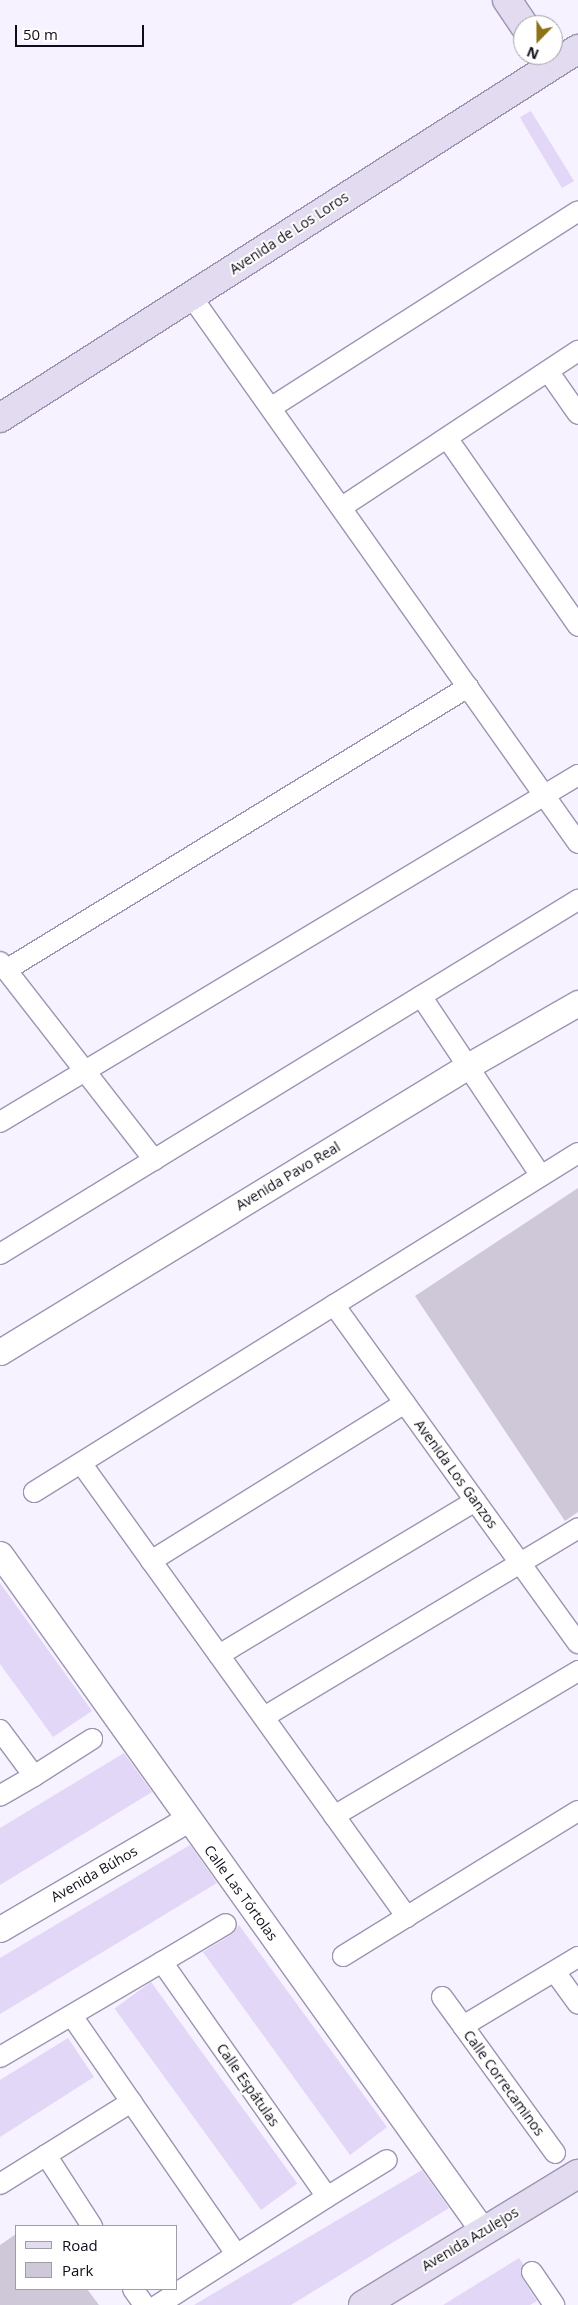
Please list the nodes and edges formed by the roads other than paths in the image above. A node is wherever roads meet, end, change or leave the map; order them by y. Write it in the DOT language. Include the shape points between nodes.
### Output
graph roads {
  1 [pos="506,0"];
  2 [pos="517,15"];
  3 [pos="578,48"];
  4 [pos="563,54"];
  5 [pos="541,65"];
  6 [pos="578,211"];
  7 [pos="191,296"];
  8 [pos="578,351"];
  9 [pos="548,371"];
  10 [pos="272,407"];
  11 [pos="578,414"];
  12 [pos="0,418"];
  13 [pos="447,438"];
  14 [pos="342,507"];
  15 [pos="578,626"];
  16 [pos="468,687"];
  17 [pos="578,775"];
  18 [pos="545,794"];
  19 [pos="578,843"];
  20 [pos="578,900"];
  21 [pos="3,966"];
  22 [pos="421,996"];
  23 [pos="578,1004"];
  24 [pos="468,1066"];
  25 [pos="84,1071"];
  26 [pos="0,1122"];
  27 [pos="578,1153"];
  28 [pos="154,1160"];
  29 [pos="541,1176"];
  30 [pos="0,1254"];
  31 [pos="334,1305"];
  32 [pos="0,1352"];
  33 [pos="405,1403"];
  34 [pos="81,1463"];
  35 [pos="34,1492"];
  36 [pos="475,1501"];
  37 [pos="578,1528"];
  38 [pos="0,1554"];
  39 [pos="151,1560"];
  40 [pos="520,1563"];
  41 [pos="578,1643"];
  42 [pos="219,1655"];
  43 [pos="578,1671"];
  44 [pos="264,1717"];
  45 [pos="0,1730"];
  46 [pos="92,1739"];
  47 [pos="34,1776"];
  48 [pos="0,1796"];
  49 [pos="578,1810"];
  50 [pos="334,1816"];
  51 [pos="188,1819"];
  52 [pos="407,1917"];
  53 [pos="226,1924"];
  54 [pos="0,1929"];
  55 [pos="343,1956"];
  56 [pos="578,1957"];
  57 [pos="162,1962"];
  58 [pos="554,1972"];
  59 [pos="442,1997"];
  60 [pos="578,2004"];
  61 [pos="72,2016"];
  62 [pos="463,2026"];
  63 [pos="0,2057"];
  64 [pos="131,2102"];
  65 [pos="555,2153"];
  66 [pos="46,2155"];
  67 [pos="387,2160"];
  68 [pos="578,2174"];
  69 [pos="0,2184"];
  70 [pos="327,2197"];
  71 [pos="91,2225"];
  72 [pos="483,2231"];
  73 [pos="237,2255"];
  74 [pos="532,2272"];
  75 [pos="134,2290"];
  76 [pos="144,2305"];
  77 [pos="158,2305"];
  78 [pos="363,2305"];
  79 [pos="554,2305"];
  1 -- 2 [label="main road"];
  3 -- 4 [label="main road, Avenida de Los Loros"];
  5 -- 7 [label="main road, Avenida de Los Loros"];
  6 -- 10 [label="street"];
  7 -- 10 [label="street"];
  7 -- 12 [label="main road, Avenida de Los Loros"];
  8 -- 9 [label="street"];
  9 -- 11 [label="street"];
  9 -- 13 [label="street"];
  10 -- 14 [label="street"];
  13 -- 14 [label="street"];
  13 -- 15 [label="street"];
  14 -- 16 [label="street"];
  16 -- 18 [label="street"];
  16 -- 21 [label="street"];
  17 -- 18 [label="street"];
  18 -- 19 [label="street"];
  18 -- 25 [label="street"];
  20 -- 22 [label="street"];
  21 -- 25 [label="street"];
  22 -- 24 [label="street"];
  22 -- 28 [label="street"];
  23 -- 24 [label="street, Avenida Pavo Real"];
  24 -- 29 [label="street"];
  24 -- 32 [label="street, Avenida Pavo Real"];
  25 -- 26 [label="street"];
  25 -- 28 [label="street"];
  27 -- 29 [label="street"];
  28 -- 30 [label="street"];
  29 -- 31 [label="street"];
  31 -- 33 [label="street, Avenida Los Ganzos"];
  31 -- 34 [label="street"];
  33 -- 36 [label="street, Avenida Los Ganzos"];
  33 -- 39 [label="street"];
  34 -- 35 [label="street"];
  34 -- 39 [label="street"];
  36 -- 40 [label="street, Avenida Los Ganzos"];
  36 -- 42 [label="street"];
  37 -- 40 [label="street"];
  38 -- 51 [label="street, Calle Las Tórtolas"];
  39 -- 42 [label="street"];
  40 -- 41 [label="street, Avenida Los Ganzos"];
  40 -- 44 [label="street"];
  42 -- 44 [label="street"];
  43 -- 50 [label="street"];
  44 -- 50 [label="street"];
  45 -- 47 [label="street"];
  46 -- 47 [label="street"];
  47 -- 48 [label="street"];
  49 -- 52 [label="street"];
  50 -- 52 [label="street"];
  51 -- 54 [label="street, Avenida Búhos"];
  51 -- 72 [label="street, Calle Las Tórtolas"];
  52 -- 55 [label="street"];
  53 -- 57 [label="street"];
  56 -- 58 [label="street, Calle Correcaminos"];
  57 -- 61 [label="street"];
  57 -- 70 [label="street, Calle Espátulas"];
  58 -- 60 [label="street"];
  58 -- 62 [label="street, Calle Correcaminos"];
  59 -- 62 [label="street"];
  61 -- 63 [label="street"];
  61 -- 64 [label="street"];
  62 -- 65 [label="street, Calle Correcaminos"];
  64 -- 66 [label="street"];
  64 -- 73 [label="street"];
  66 -- 69 [label="street"];
  66 -- 71 [label="street"];
  67 -- 70 [label="street"];
  68 -- 72 [label="main road, Avenida Azulejos"];
  70 -- 73 [label="street"];
  72 -- 78 [label="main road, Avenida Azulejos"];
  73 -- 77 [label="street"];
  74 -- 79 [label="street"];
  75 -- 76 [label="street"];
}
